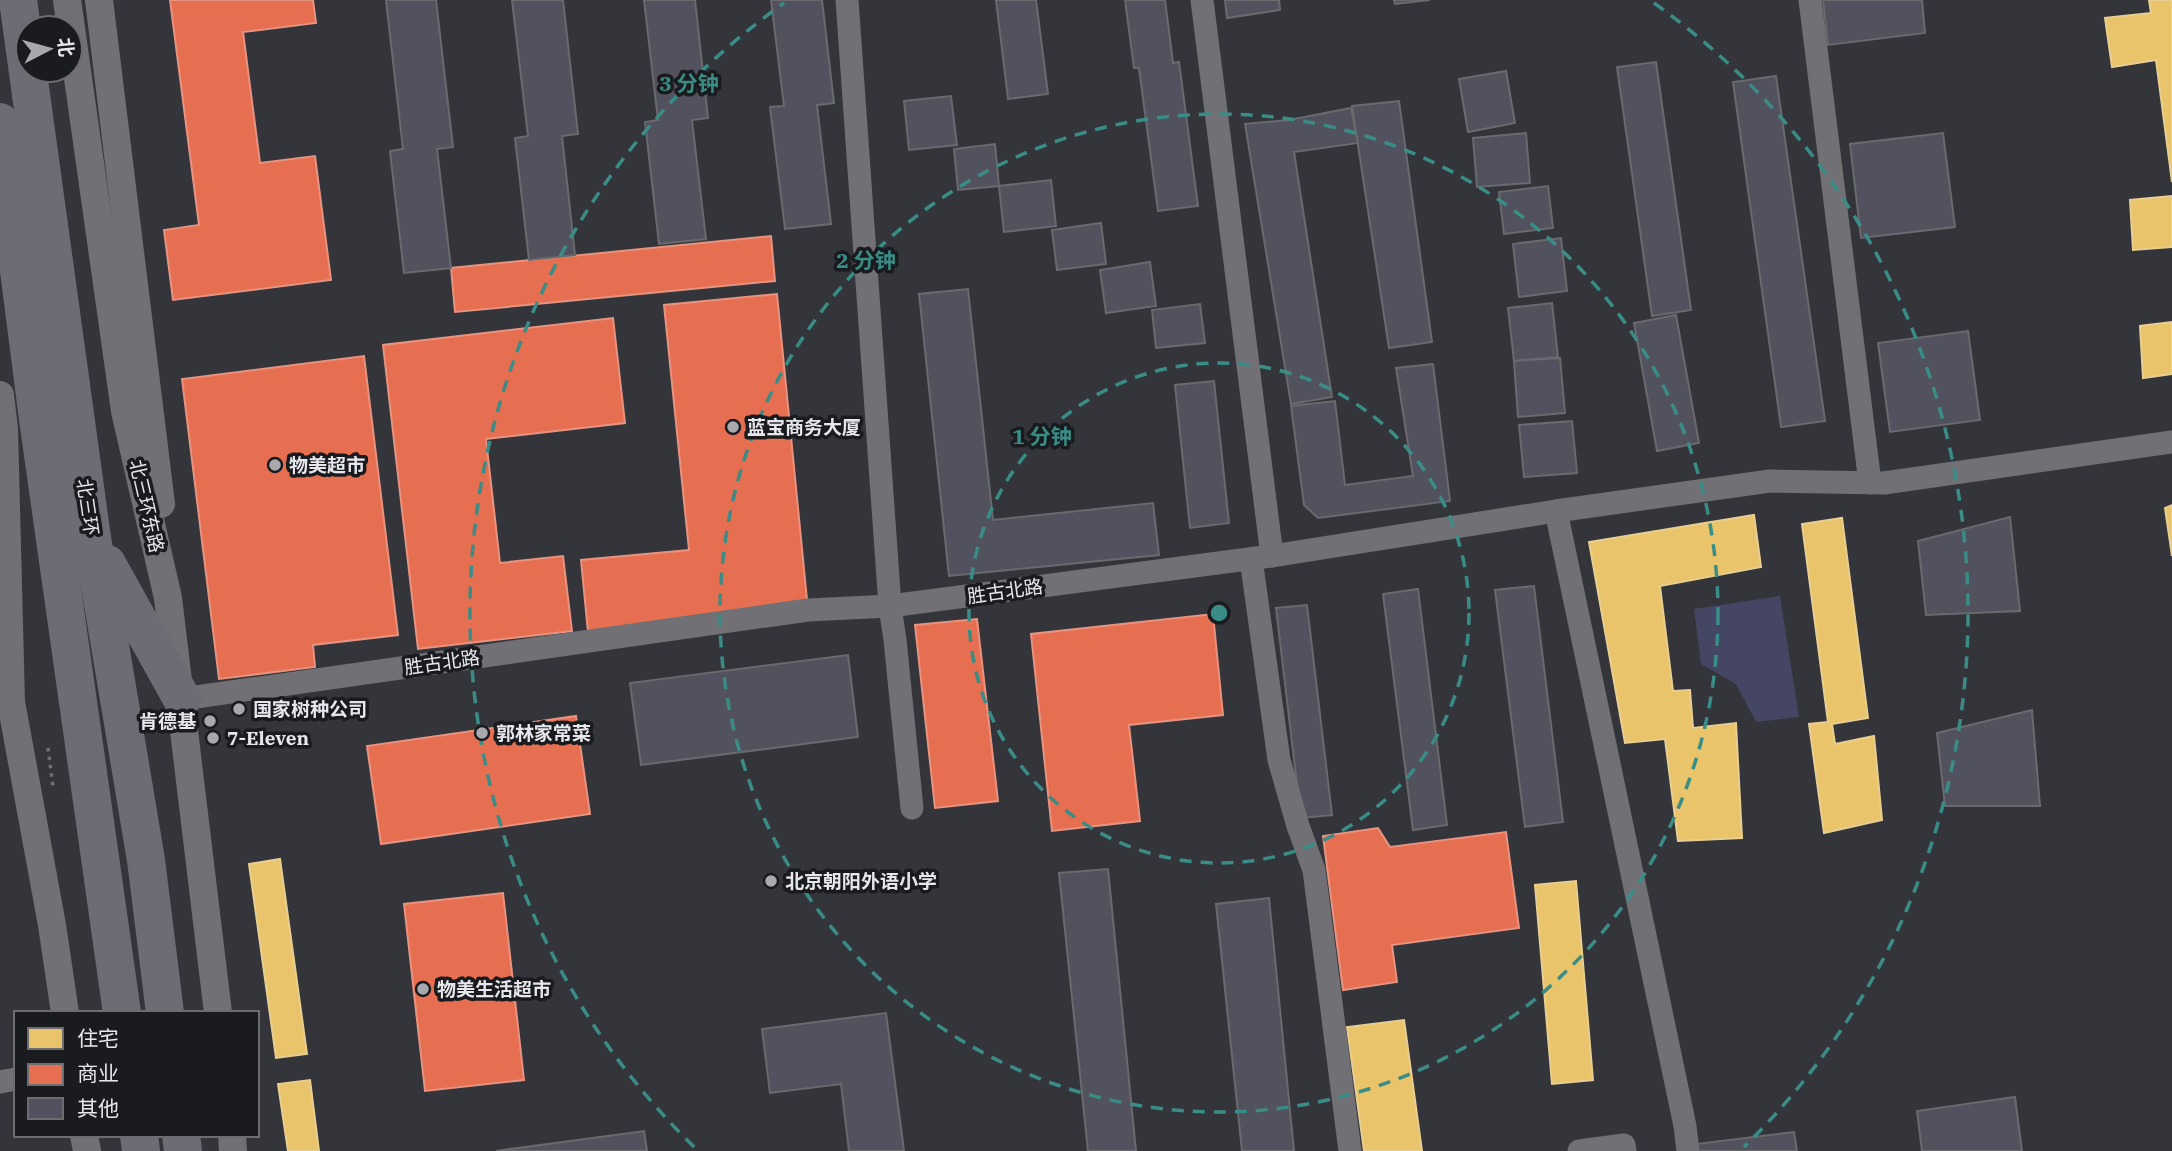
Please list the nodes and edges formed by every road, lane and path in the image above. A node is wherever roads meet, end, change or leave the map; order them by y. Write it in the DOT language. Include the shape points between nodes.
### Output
graph roads {
  1 [pos="18,0"];
  2 [pos="67,0"];
  3 [pos="99,0"];
  4 [pos="847,0"];
  5 [pos="1202,0"];
  6 [pos="1811,0"];
  7 [pos="0,122"];
  8 [pos="0,395"];
  9 [pos="21,424"];
  10 [pos="2172,442"];
  11 [pos="1870,483"];
  12 [pos="1556,511"];
  13 [pos="92,538"];
  14 [pos="1261,557"];
  15 [pos="168,598"];
  16 [pos="890,606"];
  17 [pos="0,607"];
  18 [pos="9,662"];
  19 [pos="182,699"];
  20 [pos="6,703"];
  21 [pos="912,808"];
  22 [pos="65,1011"];
  23 [pos="122,1011"];
  24 [pos="166,1011"];
  25 [pos="218,1011"];
  26 [pos="1350,1151"];
  27 [pos="1579,1151"];
  28 [pos="1625,1151"];
  29 [pos="1688,1151"];
  1 -- 13 [label="highway, 北三环"];
  2 -- 15 [label="street, 北三环东路" via="125,411"];
  3 -- 15 [label="street" via="159,472"];
  4 -- 16 [label="street"];
  5 -- 14 [label="street"];
  6 -- 11 [label="street"];
  7 -- 9 [label="highway, 北三环"];
  8 -- 9 [label="street"];
  9 -- 18 [label="street"];
  9 -- 23 [label="highway, 北三环"];
  10 -- 11 [label="street, 胜古北路"];
  11 -- 12 [label="street, 胜古北路" via="1770,481"];
  12 -- 14 [label="street, 胜古北路"];
  12 -- 29 [label="street"];
  13 -- 19 [label="highway"];
  13 -- 24 [label="highway, 北三环" via="146,860"];
  14 -- 16 [label="street, 胜古北路"];
  14 -- 26 [label="street" via="1279,760 1314,870"];
  15 -- 19 [label="street, 北三环东路"];
  16 -- 19 [label="street, 胜古北路" via="808,610"];
  16 -- 21 [label="street"];
  17 -- 18 [label="street"];
  18 -- 20 [label="street"];
  19 -- 25 [label="street, 北三环东路"];
  20 -- 22 [label="street" via="50,911"];
  27 -- 28 [label="street" via="1624,1145"];
}
